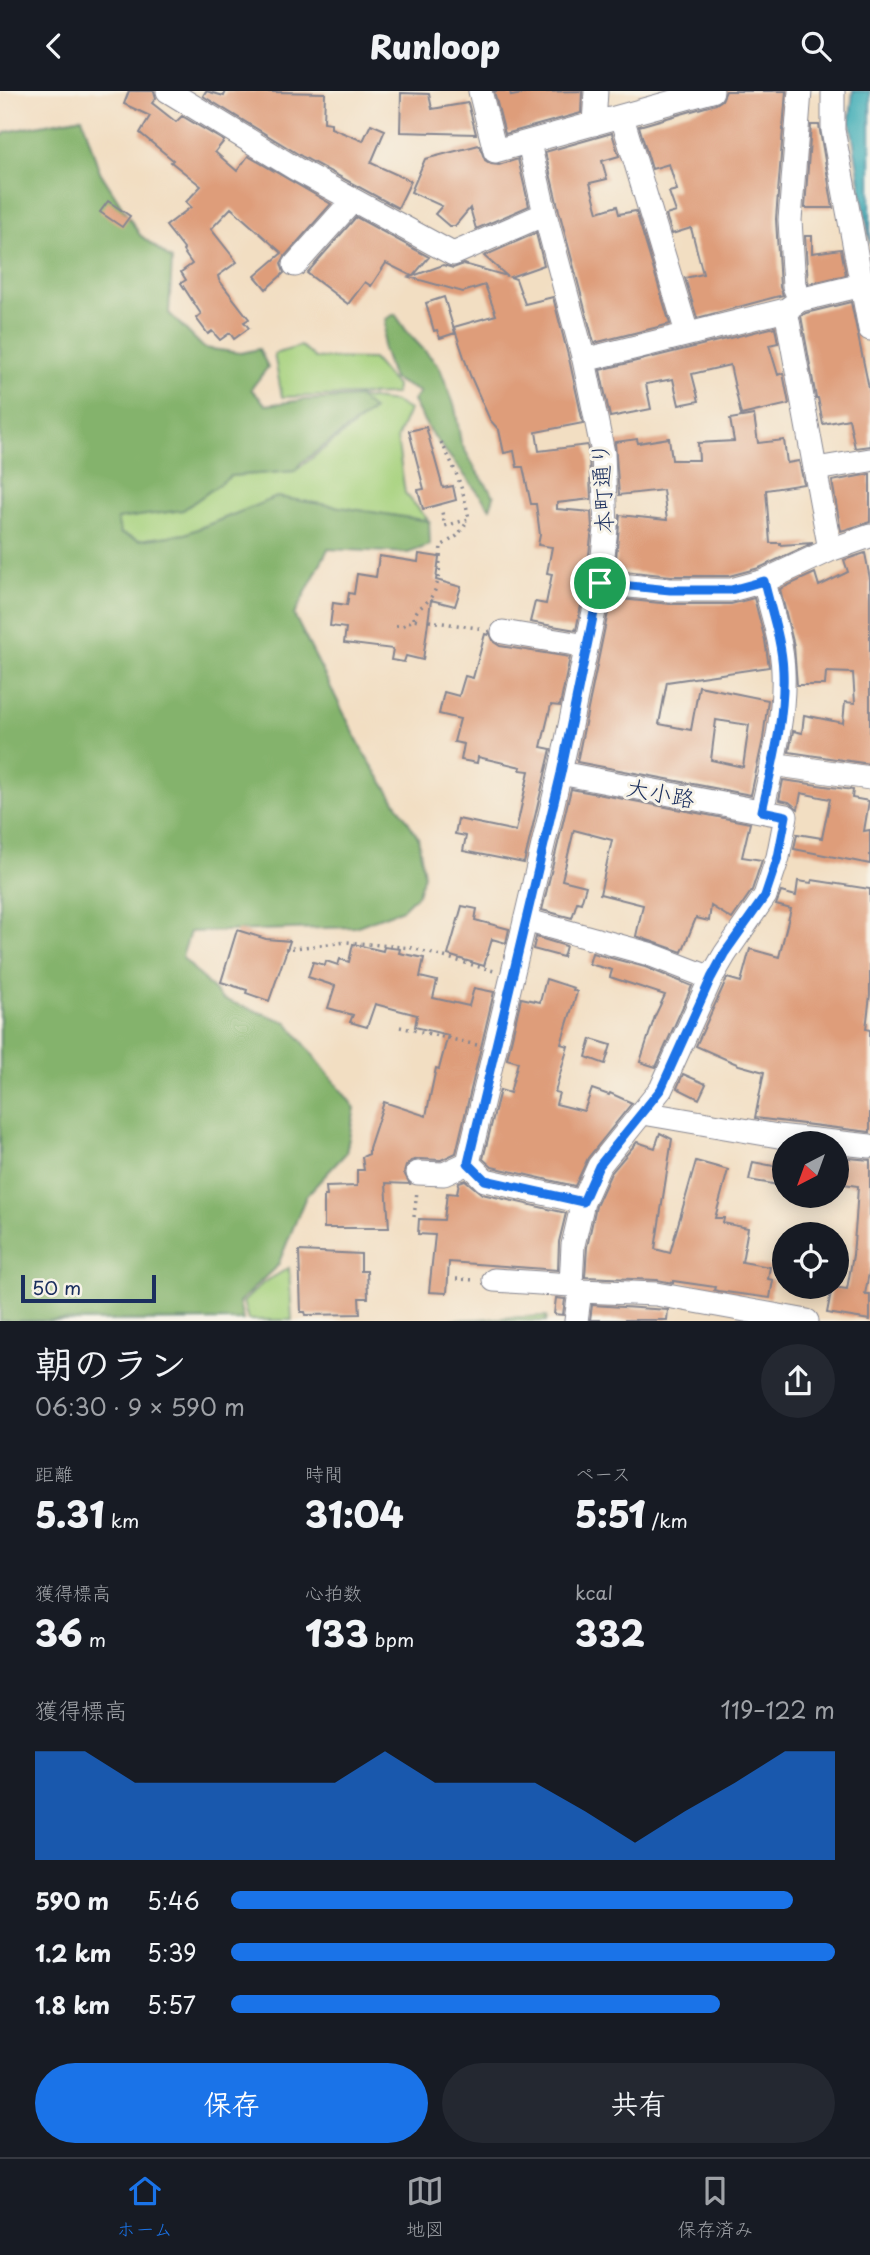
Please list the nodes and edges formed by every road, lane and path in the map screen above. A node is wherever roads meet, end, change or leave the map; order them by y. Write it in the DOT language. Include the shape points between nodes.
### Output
graph roads {
  1 [pos="168,91"];
  2 [pos="480,91"];
  3 [pos="596,91"];
  4 [pos="712,91"];
  5 [pos="800,91"];
  6 [pos="833,91"];
  7 [pos="622,117"];
  8 [pos="594,124"];
  9 [pos="529,143"];
  10 [pos="353,200"];
  11 [pos="545,214"];
  12 [pos="295,265"];
  13 [pos="866,284"];
  14 [pos="793,305"];
  15 [pos="870,329"];
  16 [pos="687,333"];
  17 [pos="584,360"];
  18 [pos="441,442"];
  19 [pos="870,460"];
  20 [pos="816,469"];
  21 [pos="442,512"];
  22 [pos="469,519"];
  23 [pos="870,536"];
  24 [pos="830,550"];
  25 [pos="764,581"];
  26 [pos="600,583"];
  27 [pos="429,621"];
  28 [pos="396,626"];
  29 [pos="503,632"];
  30 [pos="587,646"];
  31 [pos="772,764"];
  32 [pos="561,773"];
  33 [pos="870,778"];
  34 [pos="762,811"];
  35 [pos="525,920"];
  36 [pos="285,949"];
  37 [pos="513,976"];
  38 [pos="711,978"];
  39 [pos="400,1027"];
  40 [pos="496,1050"];
  41 [pos="643,1114"];
  42 [pos="870,1146"];
  43 [pos="468,1163"];
  44 [pos="418,1173"];
  45 [pos="583,1202"];
  46 [pos="494,1280"];
  47 [pos="575,1288"];
  48 [pos="576,1321"];
  49 [pos="807,1321"];
  1 -- 10 [label="street"];
  2 -- 9 [label="street" via="495,151"];
  3 -- 8 [label="street"];
  4 -- 7 [label="street"];
  5 -- 14 [label="street" via="790,220"];
  6 -- 13 [label="street" via="833,130"];
  7 -- 8 [label="street"];
  7 -- 16 [label="street"];
  8 -- 9 [label="street"];
  9 -- 11 [label="street, 本町通り"];
  10 -- 11 [label="street" via="453,254"];
  10 -- 12 [label="street"];
  11 -- 17 [label="street, 本町通り"];
  13 -- 14 [label="street"];
  13 -- 15 [label="street"];
  14 -- 16 [label="street"];
  14 -- 20 [label="street"];
  16 -- 17 [label="street"];
  17 -- 26 [label="street, 本町通り" via="603,453 606,528"];
  18 -- 22 [label="path" via="452,460"];
  19 -- 20 [label="street"];
  20 -- 24 [label="street"];
  21 -- 22 [label="path" via="445,526"];
  22 -- 28 [label="path" via="457,536 441,546 432,597 415,613 416,619"];
  23 -- 24 [label="street"];
  24 -- 25 [label="street"];
  25 -- 26 [label="street" via="731,590"];
  25 -- 31 [label="street" via="783,670"];
  26 -- 30 [label="street, 本町通り"];
  27 -- 29 [label="path"];
  29 -- 30 [label="street"];
  30 -- 32 [label="street, 本町通り"];
  31 -- 33 [label="street"];
  31 -- 34 [label="street"];
  32 -- 34 [label="street, 大小路"];
  32 -- 35 [label="street, 本町通り"];
  34 -- 38 [label="street, 大小路" via="786,816 778,857 765,896"];
  35 -- 37 [label="street, 本町通り"];
  35 -- 38 [label="street" via="649,954"];
  36 -- 37 [label="path" via="347,941 412,948"];
  37 -- 40 [label="street, 本町通り"];
  38 -- 41 [label="street" via="661,1089"];
  39 -- 40 [label="path"];
  40 -- 43 [label="street, 本町通り"];
  41 -- 42 [label="street"];
  41 -- 45 [label="street" via="599,1166"];
  43 -- 44 [label="street" via="444,1174"];
  43 -- 45 [label="street" via="485,1180"];
  45 -- 47 [label="street" via="573,1245"];
  46 -- 47 [label="street"];
  47 -- 48 [label="street"];
  47 -- 49 [label="street" via="656,1294"];
}
